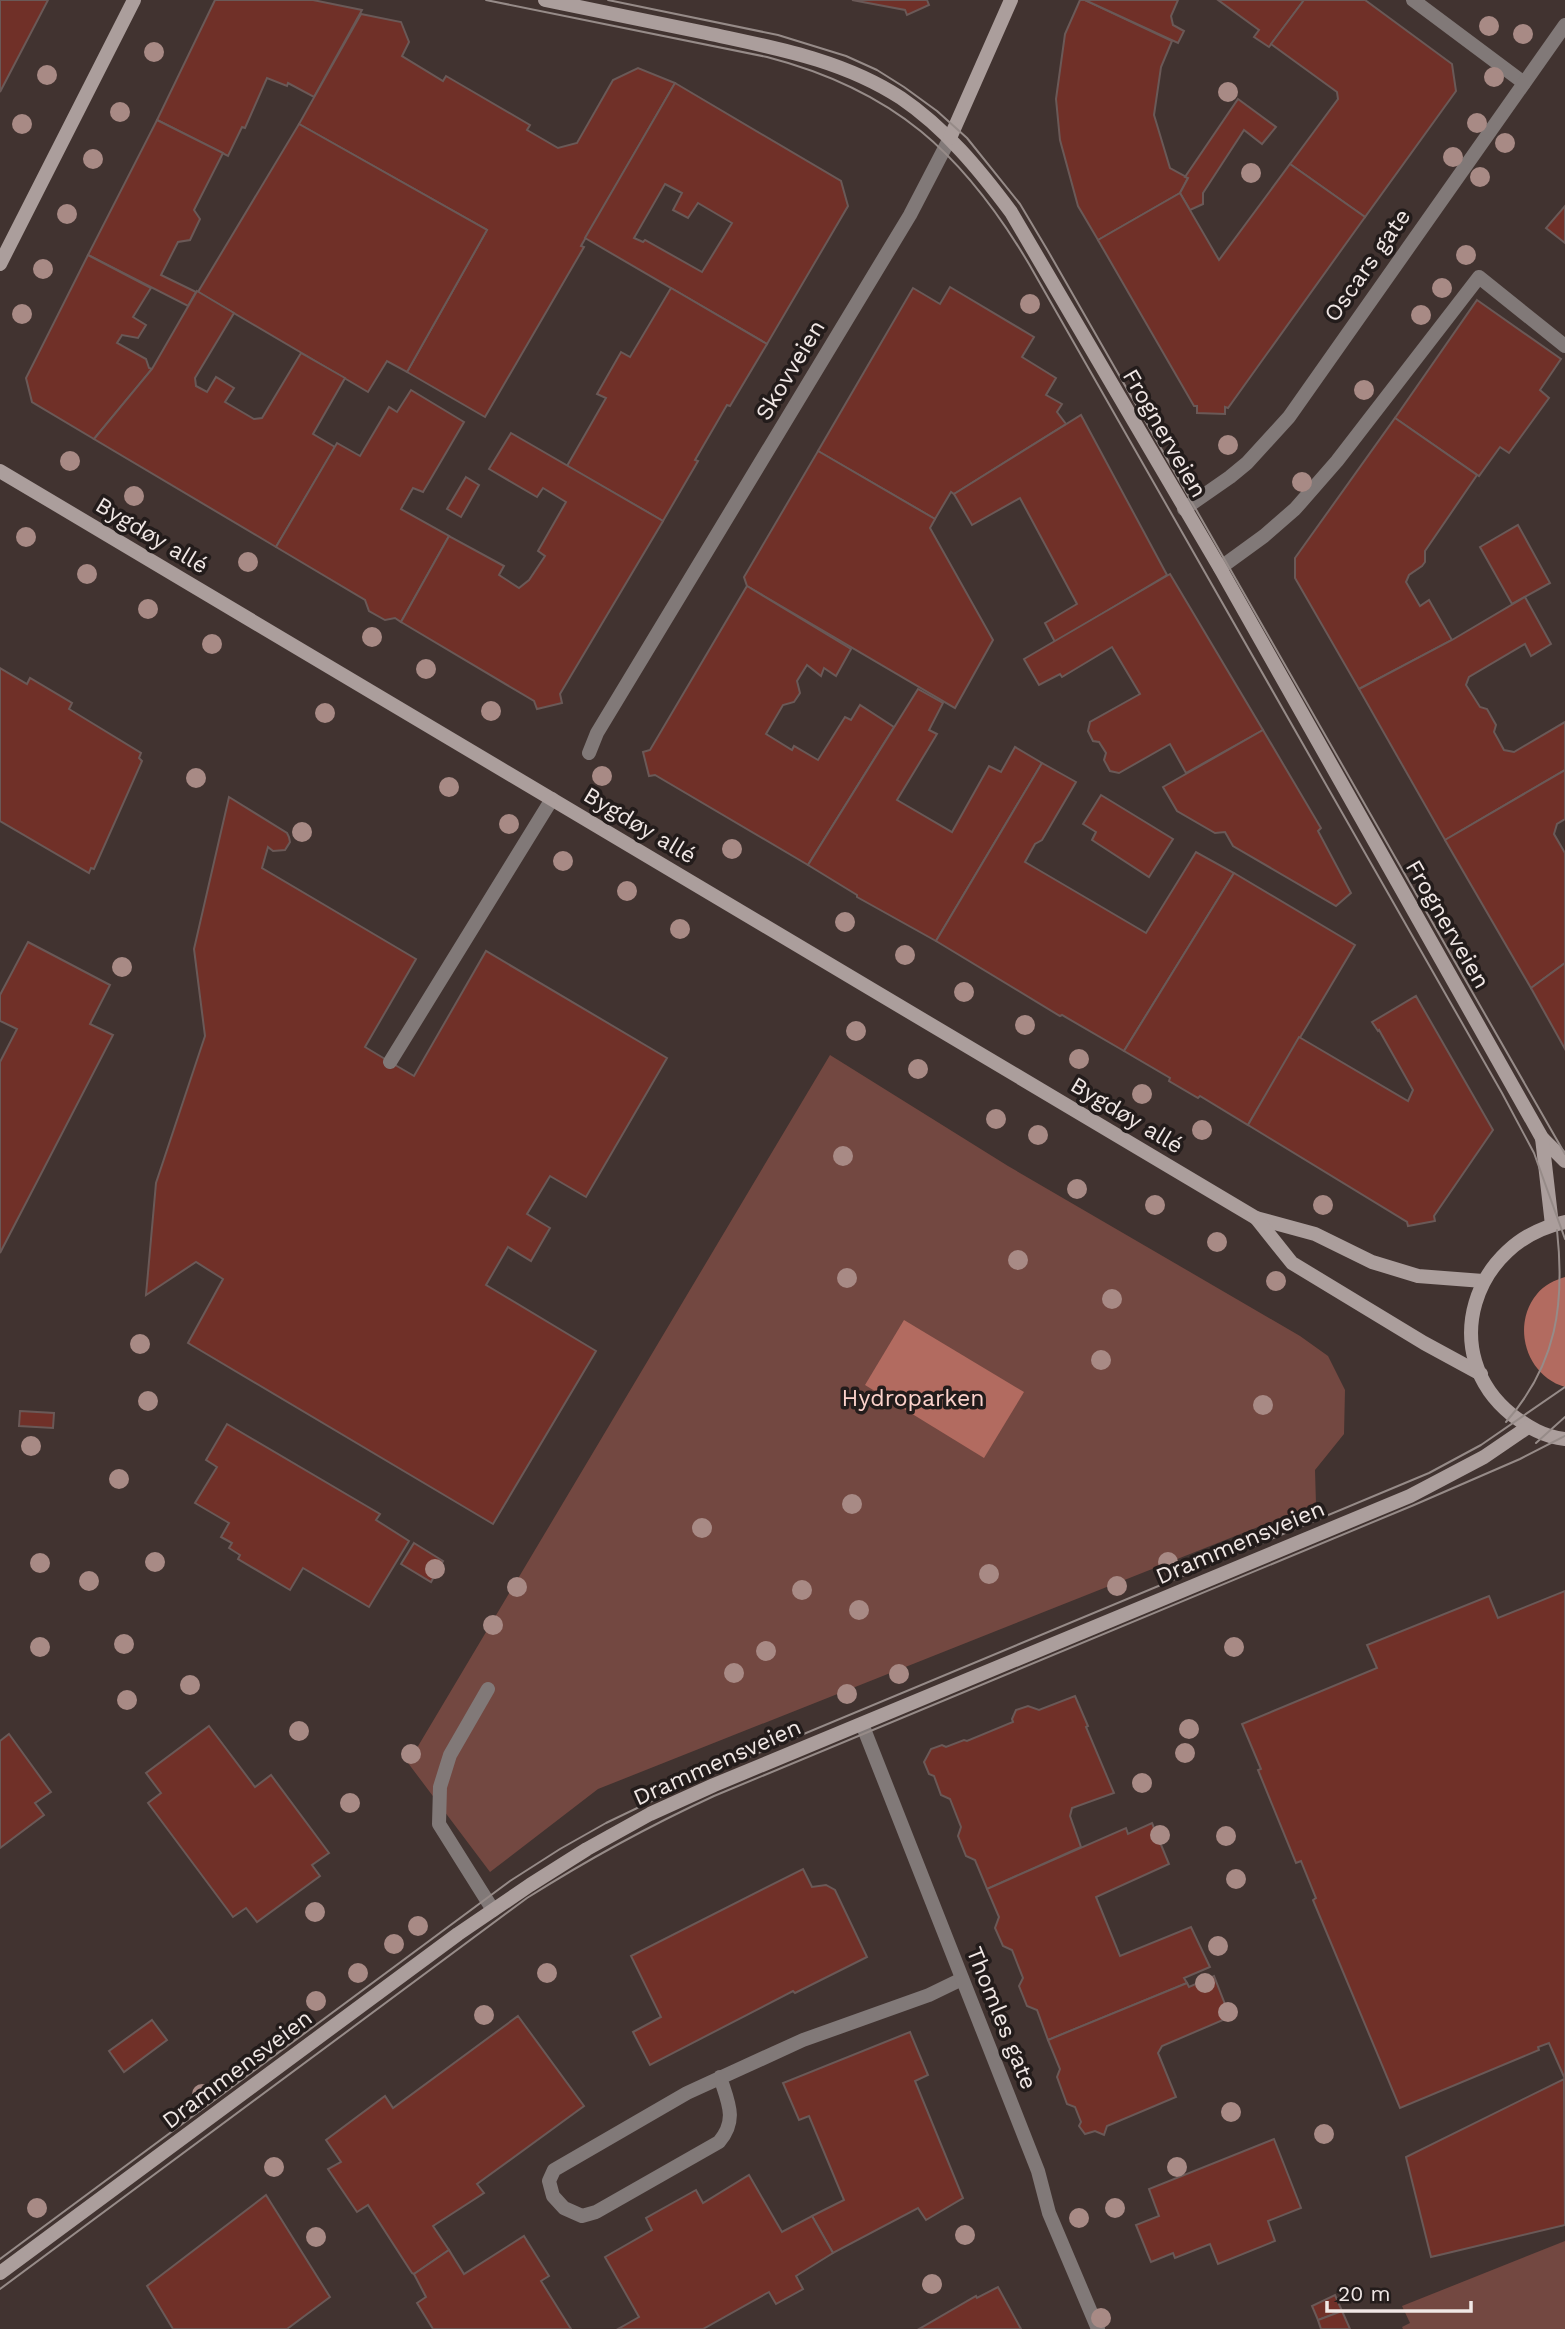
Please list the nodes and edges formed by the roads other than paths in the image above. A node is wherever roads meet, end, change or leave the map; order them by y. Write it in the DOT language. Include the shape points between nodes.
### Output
graph roads {
  1 [pos="134,0"];
  2 [pos="545,0"];
  3 [pos="1011,0"];
  4 [pos="1413,0"];
  5 [pos="1565,25"];
  6 [pos="1524,83"];
  7 [pos="950,138"];
  8 [pos="0,264"];
  9 [pos="1565,346"];
  10 [pos="0,471"];
  11 [pos="1184,509"];
  12 [pos="1220,568"];
  13 [pos="589,753"];
  14 [pos="552,799"];
  15 [pos="390,1062"];
  16 [pos="1542,1138"];
  17 [pos="1565,1161"];
  18 [pos="1256,1218"];
  19 [pos="1558,1223"];
  20 [pos="1483,1281"];
  21 [pos="1481,1374"];
  22 [pos="1528,1427"];
  23 [pos="1565,1439"];
  24 [pos="488,1689"];
  25 [pos="862,1724"];
  26 [pos="493,1910"];
  27 [pos="962,1979"];
  28 [pos="720,2077"];
  29 [pos="0,2273"];
  30 [pos="1098,2329"];
  1 -- 8 [label="street"];
  2 -- 7 [label="street, Frognerveien" via="781,48 828,62 902,99"];
  3 -- 7 [label="street, Skovveien"];
  4 -- 6 [label="street"];
  5 -- 6 [label="street, Oscars gate"];
  6 -- 11 [label="street, Oscars gate" via="1289,417 1247,463"];
  7 -- 11 [label="street, Frognerveien" via="1011,212"];
  7 -- 13 [label="street, Skovveien" via="909,215"];
  9 -- 12 [label="street" via="1479,277 1337,461 1284,518"];
  10 -- 14 [label="street, Bygdøy allé"];
  11 -- 12 [label="street, Frognerveien"];
  12 -- 16 [label="street, Frognerveien"];
  14 -- 15 [label="street"];
  14 -- 18 [label="street, Bygdøy allé"];
  16 -- 17 [label="street, Frognerveien"];
  16 -- 19 [label="street, Frognerveien"];
  18 -- 20 [label="street, Bygdøy allé" via="1315,1234 1373,1262 1418,1276"];
  18 -- 21 [label="street, Bygdøy allé" via="1292,1263"];
  19 -- 20 [label="street" via="1512,1245"];
  20 -- 21 [label="street" via="1472,1328"];
  21 -- 22 [label="street" via="1500,1405"];
  22 -- 23 [label="street"];
  22 -- 25 [label="street, Drammensveien" via="1484,1457 1410,1496"];
  24 -- 26 [label="street" via="450,1755 440,1787 439,1824"];
  25 -- 26 [label="street, Drammensveien" via="650,1814"];
  25 -- 27 [label="street, Thomles gate"];
  26 -- 29 [label="street, Drammensveien"];
  27 -- 28 [label="street"];
  27 -- 30 [label="street, Thomles gate" via="1038,2171 1049,2213"];
  28 -- 28 [label="street" via="554,2170 549,2181 553,2196 582,2217 596,2213 719,2142 728,2131 731,2114"];
}
